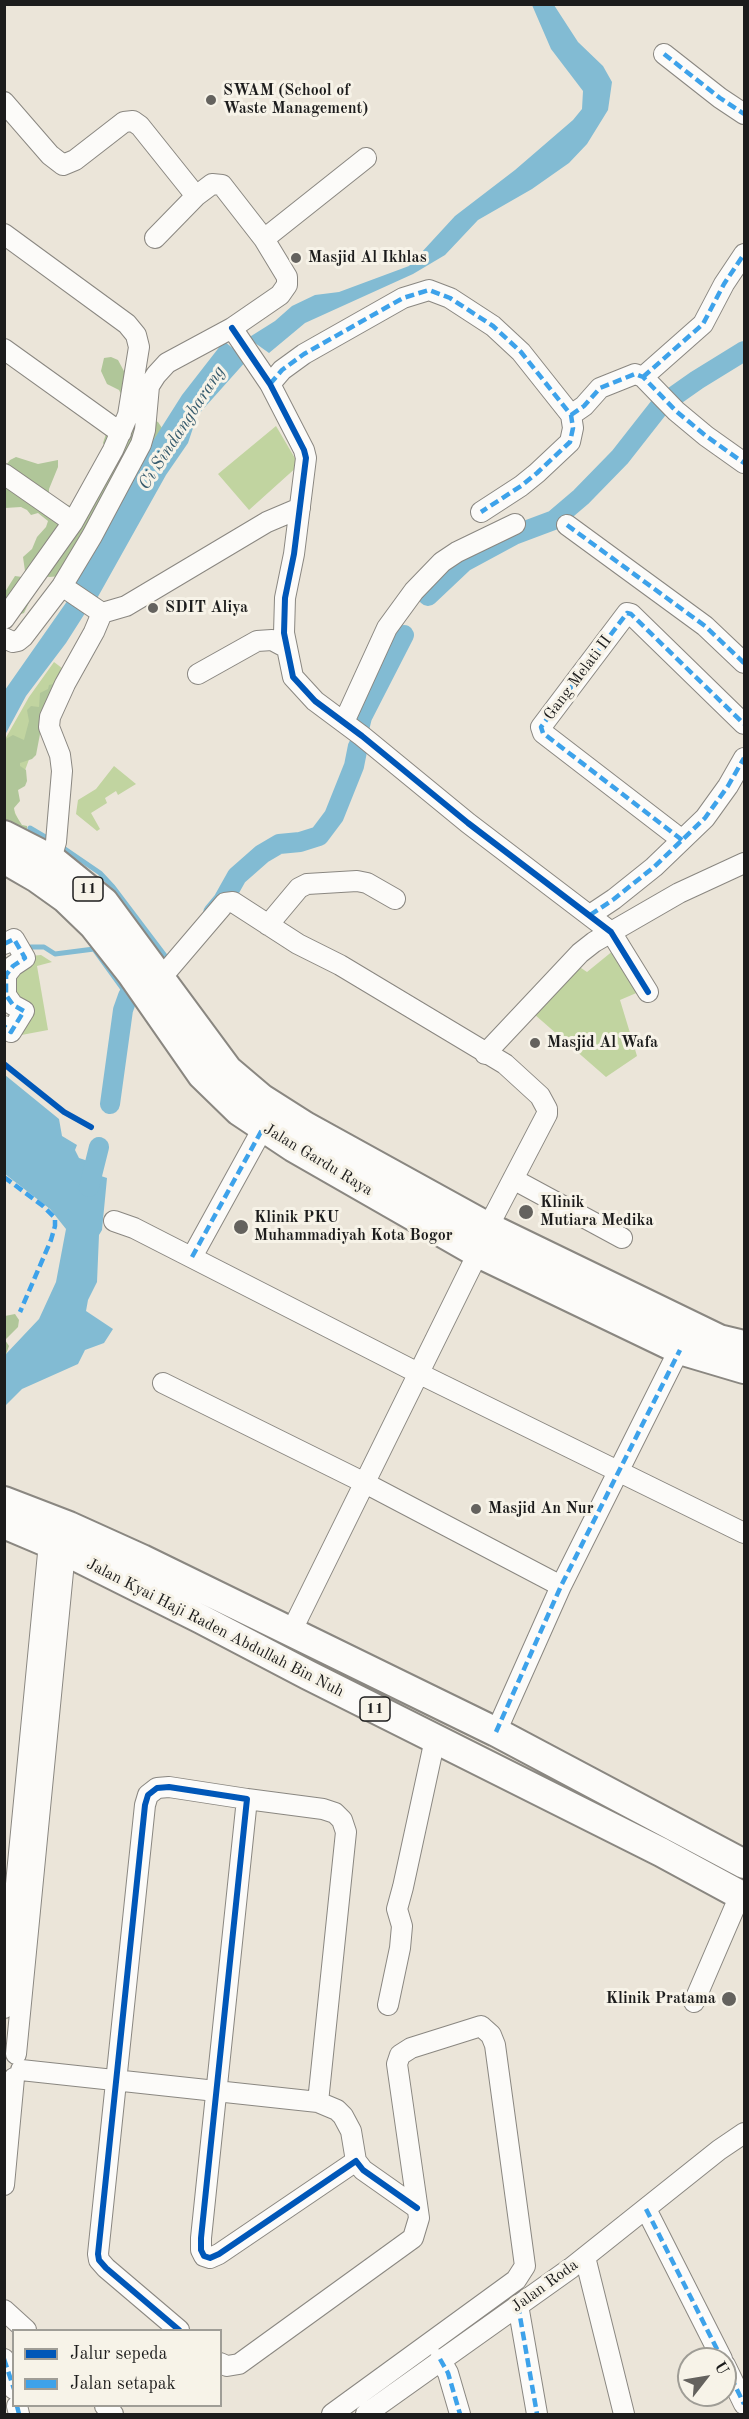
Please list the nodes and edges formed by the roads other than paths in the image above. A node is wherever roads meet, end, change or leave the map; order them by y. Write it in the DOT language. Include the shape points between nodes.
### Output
graph roads {
  1 [pos="664,54"];
  2 [pos="4,102"];
  3 [pos="744,114"];
  4 [pos="366,158"];
  5 [pos="196,196"];
  6 [pos="4,234"];
  7 [pos="155,238"];
  8 [pos="264,239"];
  9 [pos="744,254"];
  10 [pos="235,333"];
  11 [pos="4,349"];
  12 [pos="643,377"];
  13 [pos="270,384"];
  14 [pos="571,415"];
  15 [pos="121,433"];
  16 [pos="744,463"];
  17 [pos="4,474"];
  18 [pos="300,508"];
  19 [pos="481,512"];
  20 [pos="73,522"];
  21 [pos="514,524"];
  22 [pos="567,525"];
  23 [pos="67,589"];
  24 [pos="96,609"];
  25 [pos="4,619"];
  26 [pos="4,638"];
  27 [pos="287,648"];
  28 [pos="744,663"];
  29 [pos="198,674"];
  30 [pos="344,722"];
  31 [pos="744,724"];
  32 [pos="744,758"];
  33 [pos="4,835"];
  34 [pos="682,840"];
  35 [pos="4,859"];
  36 [pos="51,859"];
  37 [pos="744,863"];
  38 [pos="394,899"];
  39 [pos="590,915"];
  40 [pos="268,925"];
  41 [pos="611,932"];
  42 [pos="4,944"];
  43 [pos="149,976"];
  44 [pos="648,992"];
  45 [pos="4,1026"];
  46 [pos="485,1054"];
  47 [pos="263,1128"];
  48 [pos="299,1137"];
  49 [pos="513,1179"];
  50 [pos="114,1221"];
  51 [pos="622,1238"];
  52 [pos="483,1240"];
  53 [pos="192,1257"];
  54 [pos="685,1338"];
  55 [pos="744,1345"];
  56 [pos="744,1369"];
  57 [pos="418,1373"];
  58 [pos="163,1383"];
  59 [pos="619,1471"];
  60 [pos="365,1483"];
  61 [pos="4,1501"];
  62 [pos="4,1524"];
  63 [pos="744,1533"];
  64 [pos="59,1536"];
  65 [pos="561,1586"];
  66 [pos="291,1632"];
  67 [pos="496,1732"];
  68 [pos="435,1739"];
  69 [pos="247,1799"];
  70 [pos="744,1864"];
  71 [pos="742,1896"];
  72 [pos="694,2002"];
  73 [pos="388,2005"];
  74 [pos="4,2008"];
  75 [pos="12,2067"];
  76 [pos="115,2080"];
  77 [pos="218,2091"];
  78 [pos="318,2102"];
  79 [pos="744,2133"];
  80 [pos="356,2161"];
  81 [pos="412,2169"];
  82 [pos="375,2178"];
  83 [pos="4,2185"];
  84 [pos="417,2208"];
  85 [pos="646,2209"];
  86 [pos="585,2257"];
  87 [pos="518,2305"];
  88 [pos="4,2310"];
  89 [pos="24,2329"];
  90 [pos="177,2329"];
  91 [pos="716,2347"];
  92 [pos="4,2360"];
  93 [pos="443,2363"];
  94 [pos="222,2364"];
  95 [pos="12,2383"];
  96 [pos="737,2390"];
  97 [pos="744,2405"];
  98 [pos="332,2415"];
  99 [pos="366,2415"];
  100 [pos="460,2415"];
  101 [pos="537,2415"];
  102 [pos="624,2415"];
  103 [pos="729,2415"];
  1 -- 3 [label="street"];
  2 -- 5 [label="street" via="50,156 63,165 124,122 133,121"];
  4 -- 8 [label="street"];
  5 -- 7 [label="street"];
  5 -- 8 [label="street" via="212,184 222,185"];
  6 -- 15 [label="street" via="113,312 136,335 138,360"];
  8 -- 10 [label="street" via="287,277 287,285 280,296"];
  9 -- 12 [label="street" via="703,324"];
  10 -- 13 [label="street"];
  10 -- 23 [label="street" via="167,363 156,375 149,386 141,444"];
  11 -- 15 [label="street"];
  12 -- 14 [label="street" via="635,374 600,388"];
  12 -- 16 [label="street" via="676,411"];
  13 -- 14 [label="street" via="304,354 403,298 429,290 450,298 493,326 521,352"];
  13 -- 18 [label="street" via="304,450 306,465"];
  14 -- 19 [label="street" via="570,442 521,486"];
  15 -- 20 [label="street"];
  17 -- 20 [label="street"];
  18 -- 24 [label="street" via="267,522 136,600"];
  18 -- 27 [label="street" via="285,598 283,625"];
  20 -- 25 [label="street"];
  21 -- 30 [label="street" via="442,562 414,591 387,627"];
  22 -- 28 [label="street" via="705,626"];
  23 -- 24 [label="street"];
  23 -- 26 [label="street" via="23,637 13,642"];
  24 -- 36 [label="street" via="94,632 50,717 49,727 62,771"];
  27 -- 29 [label="street" via="272,640 257,641"];
  27 -- 30 [label="street" via="298,685"];
  30 -- 39 [label="street"];
  31 -- 34 [label="street, Gang Melati II" via="627,614 541,727 543,734"];
  32 -- 34 [label="street" via="705,818"];
  33 -- 36 [label="highway, Jalan Gardu Raya / 11"];
  34 -- 39 [label="street" via="654,867"];
  35 -- 43 [label="highway, Jalan Gardu Raya / 11" via="65,898"];
  36 -- 43 [label="highway, Jalan Gardu Raya / 11" via="104,902"];
  37 -- 41 [label="street" via="679,893"];
  38 -- 40 [label="street" via="357,881 307,884 298,888"];
  39 -- 41 [label="street"];
  40 -- 43 [label="street" via="229,901"];
  40 -- 46 [label="street"];
  41 -- 44 [label="street"];
  41 -- 46 [label="street" via="580,953"];
  42 -- 45 [label="street" via="14,939 25,958 6,975 6,995 24,1011 11,1032"];
  43 -- 47 [label="highway, Jalan Gardu Raya / 11" via="202,1075"];
  43 -- 48 [label="highway, Jalan Gardu Raya / 11" via="228,1070"];
  46 -- 49 [label="street" via="505,1064 532,1088 547,1109 545,1120"];
  47 -- 48 [label="highway, Jalan Gardu Raya / 11"];
  47 -- 53 [label="street"];
  48 -- 52 [label="highway, Jalan Gardu Raya / 11"];
  49 -- 51 [label="street"];
  49 -- 52 [label="street"];
  50 -- 53 [label="street"];
  52 -- 54 [label="highway, Jalan Gardu Raya / 11"];
  52 -- 57 [label="street"];
  53 -- 57 [label="street"];
  54 -- 55 [label="highway, Jalan Gardu Raya / 11" via="719,1339"];
  54 -- 56 [label="highway, Jalan Gardu Raya / 11"];
  54 -- 59 [label="street"];
  57 -- 59 [label="street"];
  57 -- 60 [label="street"];
  58 -- 60 [label="street"];
  59 -- 63 [label="street"];
  59 -- 65 [label="street"];
  60 -- 65 [label="street"];
  60 -- 66 [label="street"];
  61 -- 64 [label="highway, Jalan Kyai Haji Raden Abdullah Bin Nuh / 11"];
  62 -- 64 [label="highway, Jalan Kyai Haji Raden Abdullah Bin Nuh / 11"];
  64 -- 66 [label="highway, Jalan Kyai Haji Raden Abdullah Bin Nuh / 11" via="142,1559"];
  64 -- 68 [label="highway, Jalan Kyai Haji Raden Abdullah Bin Nuh / 11" via="201,1619"];
  64 -- 74 [label="street"];
  64 -- 75 [label="street"];
  65 -- 67 [label="street"];
  66 -- 67 [label="highway, Jalan Kyai Haji Raden Abdullah Bin Nuh / 11"];
  67 -- 70 [label="highway, Jalan Kyai Haji Raden Abdullah Bin Nuh / 11"];
  68 -- 71 [label="highway, Jalan Kyai Haji Raden Abdullah Bin Nuh / 11"];
  68 -- 73 [label="street" via="397,1909 402,1926 400,1948"];
  69 -- 76 [label="street" via="169,1787 157,1788 148,1795"];
  69 -- 77 [label="street"];
  69 -- 78 [label="street" via="335,1813 346,1832"];
  71 -- 72 [label="street"];
  75 -- 76 [label="street"];
  75 -- 83 [label="street"];
  76 -- 77 [label="street"];
  76 -- 90 [label="street" via="99,2260"];
  77 -- 78 [label="street"];
  77 -- 80 [label="street" via="201,2238 204,2256 210,2258 226,2250"];
  78 -- 80 [label="street" via="343,2116 351,2131"];
  79 -- 85 [label="street, Jalan Roda"];
  80 -- 82 [label="street"];
  81 -- 82 [label="street"];
  81 -- 84 [label="street"];
  81 -- 98 [label="street" via="397,2064 400,2055 425,2042 481,2026 495,2045 525,2266 516,2280"];
  82 -- 84 [label="street"];
  84 -- 94 [label="street" via="419,2218 413,2238 239,2364"];
  85 -- 86 [label="street, Jalan Roda"];
  85 -- 91 [label="street"];
  86 -- 87 [label="street, Jalan Roda"];
  86 -- 102 [label="street"];
  87 -- 93 [label="street, Jalan Roda"];
  87 -- 101 [label="street"];
  88 -- 89 [label="street"];
  92 -- 95 [label="street"];
  93 -- 99 [label="street, Jalan Roda"];
  93 -- 100 [label="street"];
  96 -- 97 [label="street"];
  97 -- 103 [label="street"];
}
